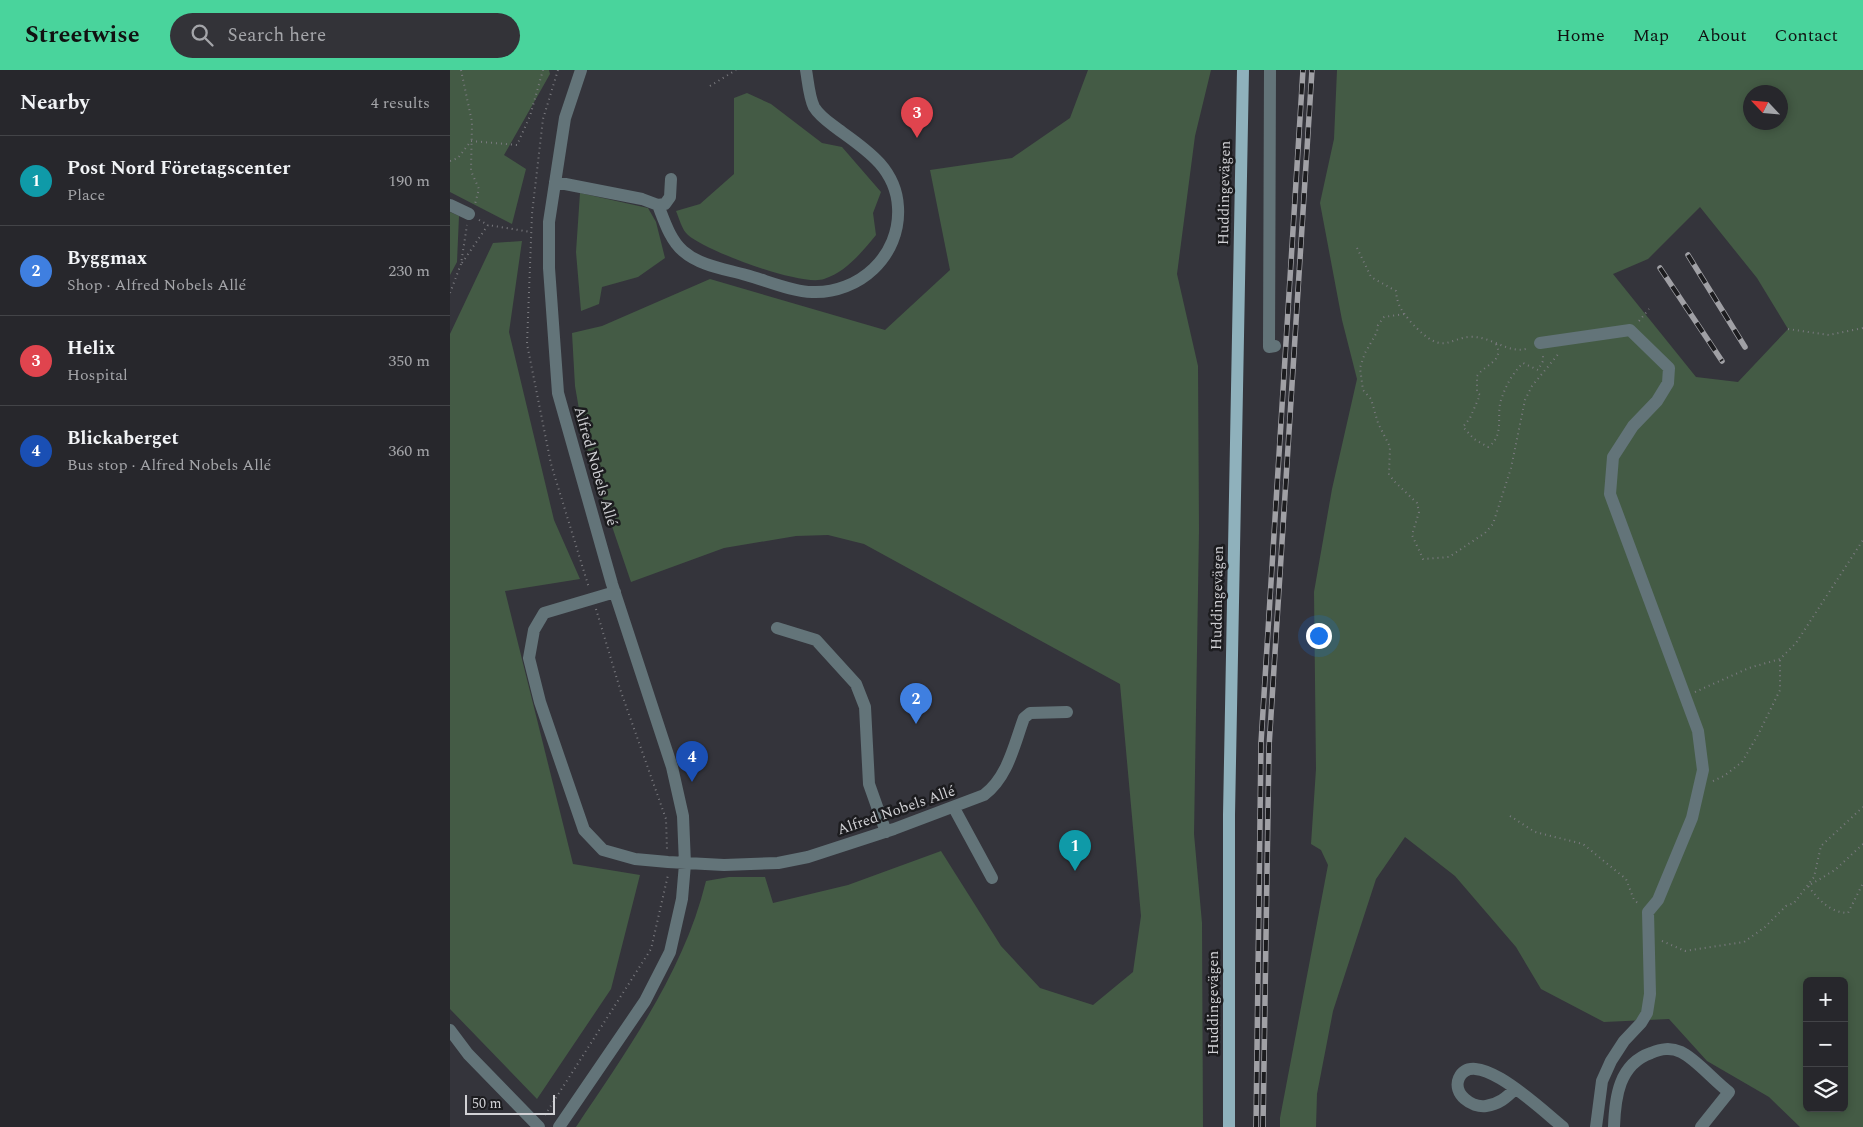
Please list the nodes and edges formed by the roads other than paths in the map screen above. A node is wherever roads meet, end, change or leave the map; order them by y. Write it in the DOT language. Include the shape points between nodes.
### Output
graph roads {
  1 [pos="581,70"];
  2 [pos="806,70"];
  3 [pos="1243,70"];
  4 [pos="1270,70"];
  5 [pos="672,179"];
  6 [pos="555,182"];
  7 [pos="450,205"];
  8 [pos="658,205"];
  9 [pos="469,214"];
  10 [pos="1538,344"];
  11 [pos="1274,346"];
  12 [pos="615,592"];
  13 [pos="777,628"];
  14 [pos="1067,712"];
  15 [pos="954,808"];
  16 [pos="886,832"];
  17 [pos="685,864"];
  18 [pos="992,878"];
  19 [pos="452,1037"];
  20 [pos="1515,1089"];
  21 [pos="538,1126"];
  22 [pos="559,1127"];
  23 [pos="1229,1127"];
  24 [pos="1563,1127"];
  25 [pos="1596,1127"];
  26 [pos="1614,1127"];
  27 [pos="1701,1127"];
  1 -- 6 [label="street, Alfred Nobels Allé" via="565,118"];
  2 -- 8 [label="street" via="813,106 822,118 875,156 888,171 896,190 897,230 889,250 875,269 836,291 810,292 700,263 682,250 669,231"];
  3 -- 23 [label="main road, Huddingevägen" via="1229,815"];
  4 -- 11 [label="street" via="1269,347"];
  5 -- 8 [label="street" via="670,197 666,204"];
  6 -- 8 [label="street"];
  6 -- 12 [label="street, Alfred Nobels Allé" via="549,222 549,268 558,393"];
  7 -- 9 [label="street"];
  10 -- 25 [label="street" via="1633,327 1669,368 1668,384 1633,426 1614,457 1610,494 1698,730 1703,770 1692,818 1658,900 1648,912 1650,994 1646,1013 1611,1061 1602,1082"];
  12 -- 17 [label="street, Alfred Nobels Allé" via="672,768 682,816"];
  12 -- 17 [label="street" via="544,613 534,630 529,658 540,702 584,830 602,850 635,859"];
  13 -- 16 [label="street" via="816,640 856,684 865,707 869,784"];
  14 -- 15 [label="street, Alfred Nobels Allé" via="1030,713 1024,718 996,786 984,796"];
  15 -- 16 [label="street, Alfred Nobels Allé"];
  15 -- 18 [label="street"];
  16 -- 17 [label="street, Alfred Nobels Allé" via="808,857 778,863"];
  17 -- 22 [label="street, Alfred Nobels Allé" via="682,899 670,952 645,1000"];
  19 -- 21 [label="street"];
  20 -- 24 [label="street"];
  26 -- 27 [label="street" via="1615,1100 1626,1069 1642,1056 1664,1048 1682,1052 1729,1092"];
}
